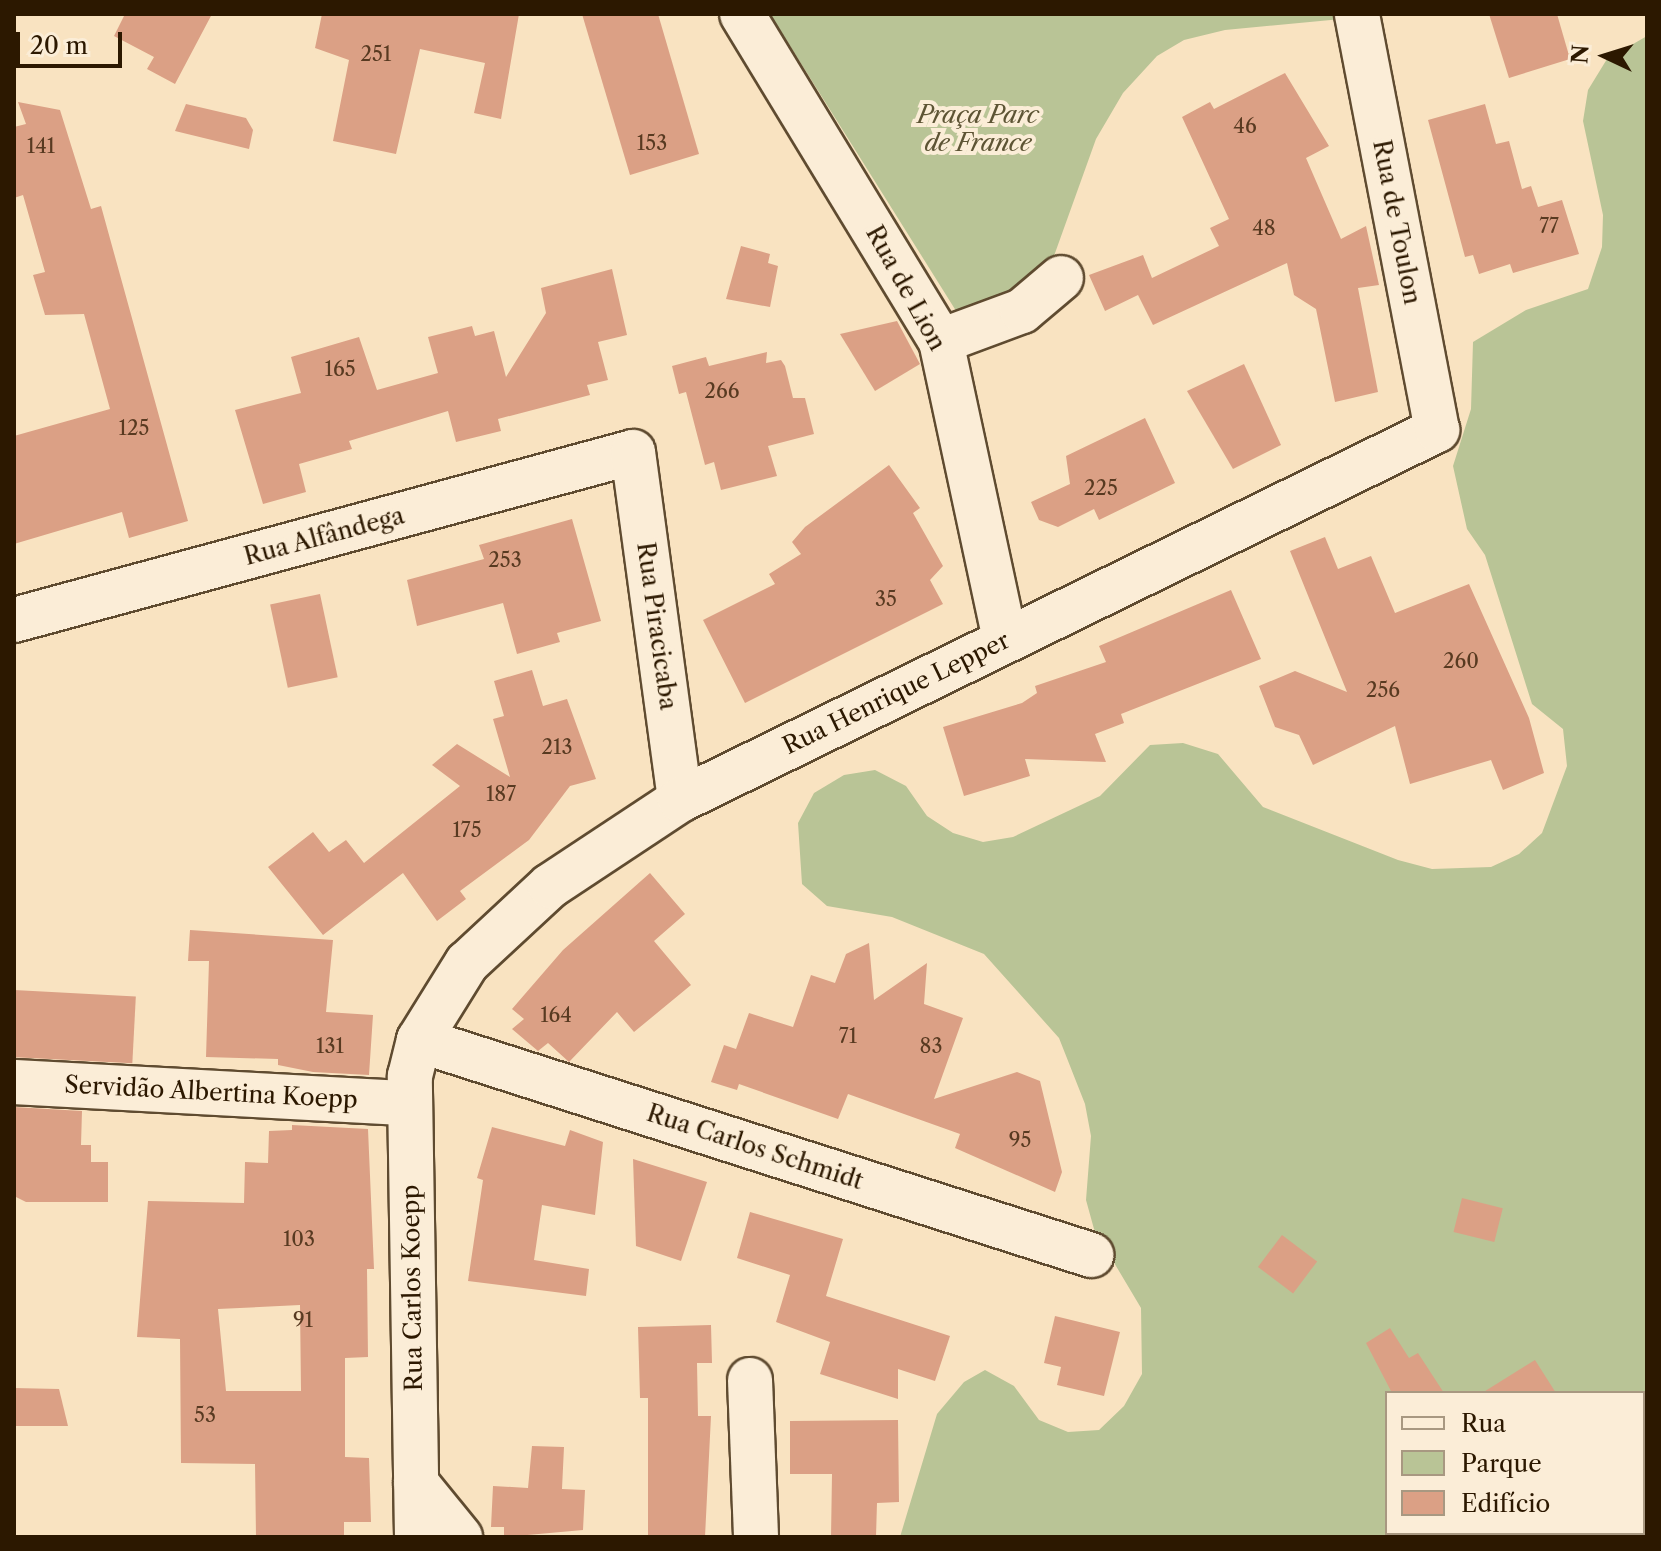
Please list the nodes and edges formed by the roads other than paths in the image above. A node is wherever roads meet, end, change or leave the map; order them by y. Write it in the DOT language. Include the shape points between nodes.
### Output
graph roads {
  1 [pos="742,14"];
  2 [pos="1357,14"];
  3 [pos="1061,278"];
  4 [pos="941,341"];
  5 [pos="1437,430"];
  6 [pos="633,452"];
  7 [pos="14,620"];
  8 [pos="1005,639"];
  9 [pos="680,800"];
  10 [pos="419,1040"];
  11 [pos="14,1082"];
  12 [pos="408,1103"];
  13 [pos="1091,1255"];
  14 [pos="750,1380"];
  15 [pos="416,1483"];
  16 [pos="417,1537"];
  17 [pos="460,1537"];
  18 [pos="756,1537"];
  1 -- 4 [label="street, Rua de Lion"];
  2 -- 5 [label="street, Rua de Toulon"];
  3 -- 4 [label="street" via="1046,297 1022,311"];
  4 -- 8 [label="street, Rua de Lion"];
  5 -- 8 [label="street, Rua Henrique Lepper"];
  6 -- 7 [label="street, Rua Alfândega"];
  6 -- 9 [label="street, Rua Piracicaba"];
  8 -- 9 [label="street, Rua Henrique Lepper"];
  9 -- 10 [label="street, Rua Henrique Lepper" via="609,843 528,906 467,963"];
  10 -- 12 [label="street, Rua Carlos Koepp"];
  10 -- 13 [label="street, Rua Carlos Schmidt"];
  11 -- 12 [label="street, Servidão Albertina Koepp"];
  12 -- 15 [label="street, Rua Carlos Koepp"];
  14 -- 18 [label="street"];
  15 -- 16 [label="street, Rua Carlos Koepp"];
  15 -- 17 [label="street"];
}
